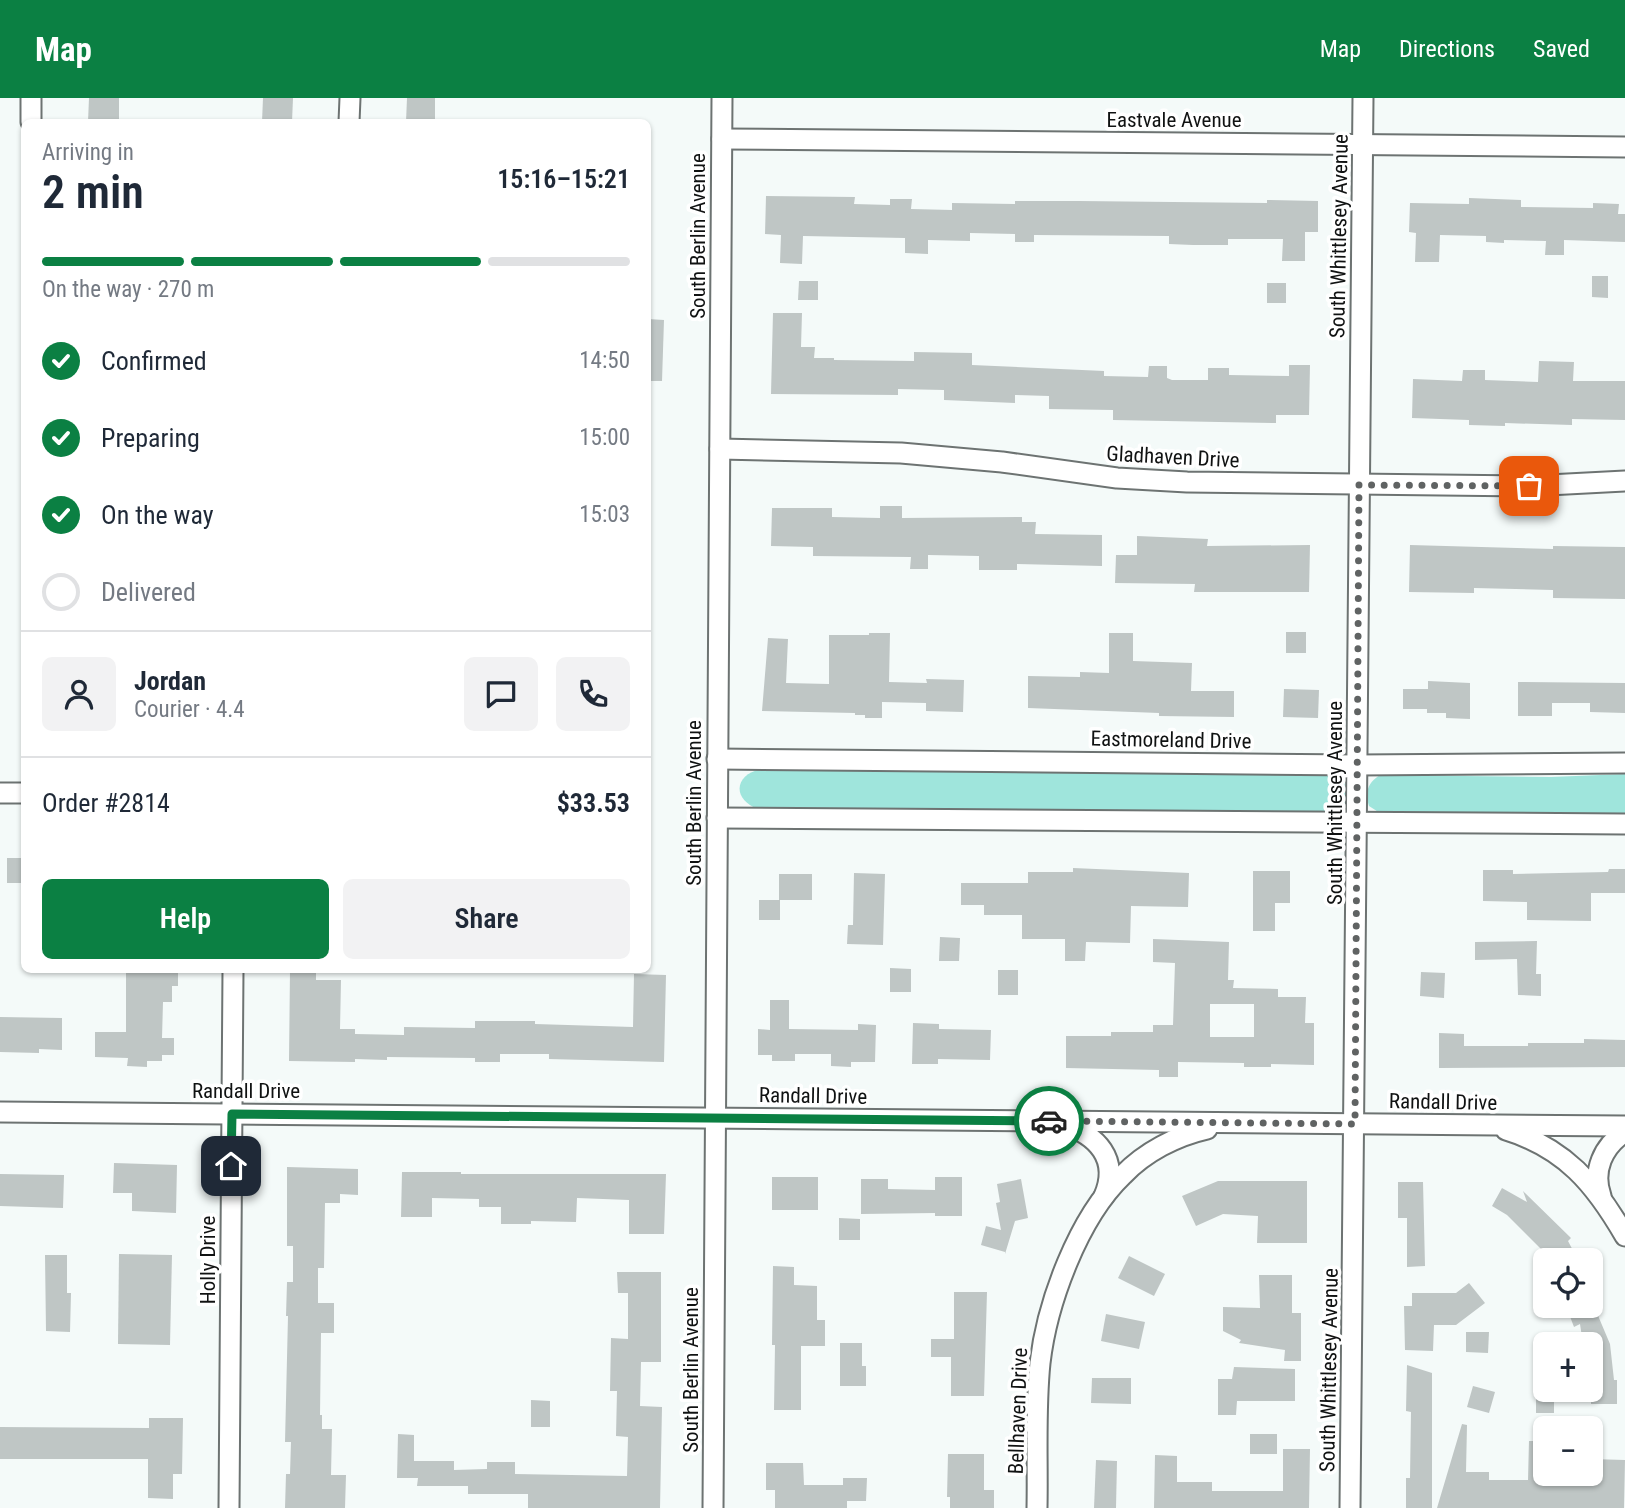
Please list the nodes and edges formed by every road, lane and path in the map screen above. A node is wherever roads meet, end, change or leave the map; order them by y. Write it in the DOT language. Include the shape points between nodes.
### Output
graph roads {
  1 [pos="31,98"];
  2 [pos="349,98"];
  3 [pos="722,98"];
  4 [pos="1363,98"];
  5 [pos="31,119"];
  6 [pos="349,119"];
  7 [pos="722,139"];
  8 [pos="1363,144"];
  9 [pos="1625,147"];
  10 [pos="720,449"];
  11 [pos="1625,481"];
  12 [pos="1359,485"];
  13 [pos="717,759"];
  14 [pos="1625,763"];
  15 [pos="1357,765"];
  16 [pos="0,793"];
  17 [pos="21,793"];
  18 [pos="717,818"];
  19 [pos="1357,823"];
  20 [pos="1625,824"];
  21 [pos="233,973"];
  22 [pos="0,1112"];
  23 [pos="232,1114"];
  24 [pos="716,1118"];
  25 [pos="1055,1121"];
  26 [pos="1234,1123"];
  27 [pos="1355,1124"];
  28 [pos="1488,1125"];
  29 [pos="1625,1126"];
  30 [pos="1625,1132"];
  31 [pos="1101,1203"];
  32 [pos="1605,1203"];
  33 [pos="1625,1236"];
  34 [pos="229,1508"];
  35 [pos="713,1508"];
  36 [pos="1037,1508"];
  37 [pos="1350,1508"];
  1 -- 5 [label="street"];
  2 -- 6 [label="street"];
  3 -- 7 [label="street, South Berlin Avenue"];
  4 -- 8 [label="street, South Whittlesey Avenue"];
  7 -- 8 [label="street, Eastvale Avenue"];
  7 -- 10 [label="street, South Berlin Avenue"];
  8 -- 9 [label="street, Eastvale Avenue"];
  8 -- 12 [label="street, South Whittlesey Avenue"];
  10 -- 12 [label="street, Gladhaven Drive" via="878,451 1117,478"];
  10 -- 13 [label="street, South Berlin Avenue"];
  11 -- 12 [label="street, Gladhaven Drive" via="1529,486"];
  12 -- 15 [label="street, South Whittlesey Avenue"];
  13 -- 15 [label="street, Eastmoreland Drive"];
  13 -- 18 [label="street, South Berlin Avenue"];
  14 -- 15 [label="street, Eastmoreland Drive"];
  15 -- 19 [label="street, South Whittlesey Avenue"];
  16 -- 17 [label="street"];
  18 -- 19 [label="street"];
  18 -- 24 [label="street, South Berlin Avenue"];
  19 -- 20 [label="street"];
  19 -- 27 [label="street, South Whittlesey Avenue"];
  21 -- 23 [label="street, Holly Drive"];
  22 -- 23 [label="street, Randall Drive"];
  23 -- 24 [label="street, Randall Drive"];
  23 -- 34 [label="street, Holly Drive"];
  24 -- 25 [label="street, Randall Drive"];
  24 -- 35 [label="street, South Berlin Avenue"];
  25 -- 26 [label="street, Randall Drive"];
  25 -- 31 [label="street, Bellhaven Drive" via="1088,1135 1101,1148 1109,1174"];
  26 -- 27 [label="street, Randall Drive"];
  26 -- 31 [label="street, Bellhaven Drive" via="1183,1136 1158,1149 1121,1176"];
  27 -- 28 [label="street, Randall Drive"];
  27 -- 37 [label="street, South Whittlesey Avenue"];
  28 -- 29 [label="street, Randall Drive"];
  28 -- 32 [label="street" via="1528,1137 1559,1154"];
  30 -- 32 [label="street" via="1600,1161 1599,1193"];
  31 -- 36 [label="street, Bellhaven Drive" via="1064,1271 1045,1332 1038,1388"];
  32 -- 33 [label="street"];
}
